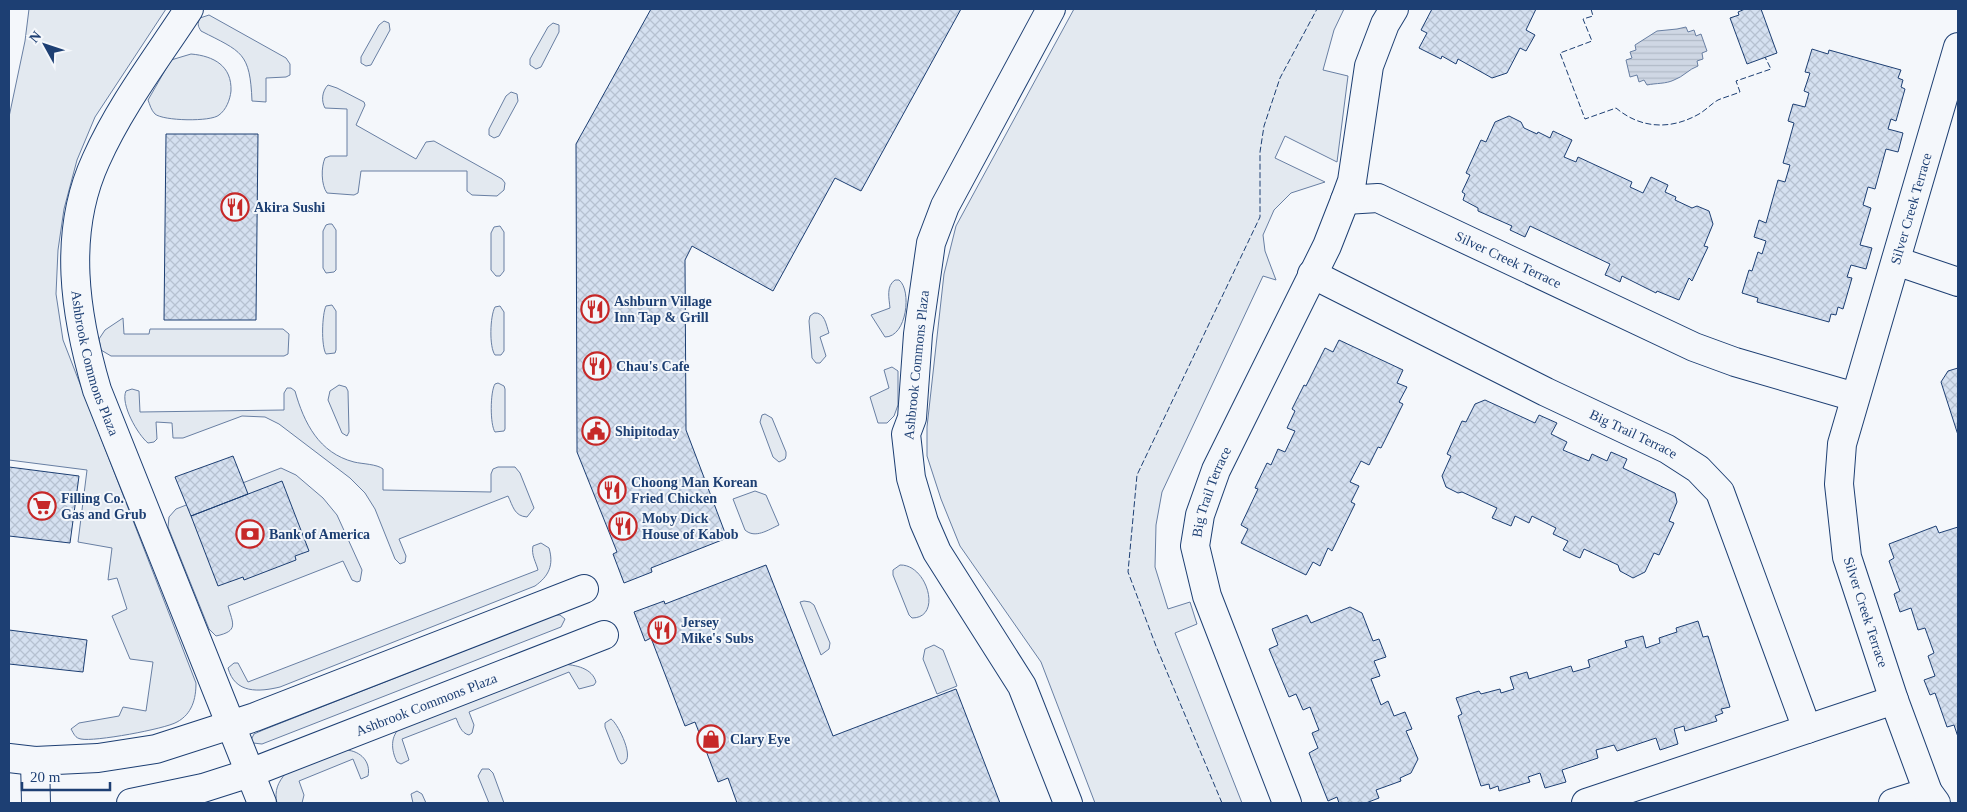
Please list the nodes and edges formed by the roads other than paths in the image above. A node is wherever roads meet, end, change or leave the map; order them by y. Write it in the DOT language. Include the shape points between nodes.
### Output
graph roads {
  1 [pos="189,9"];
  2 [pos="1051,9"];
  3 [pos="1394,9"];
  4 [pos="1958,47"];
  5 [pos="1345,200"];
  6 [pos="1896,260"];
  7 [pos="1312,274"];
  8 [pos="1958,282"];
  9 [pos="1856,397"];
  10 [pos="584,589"];
  11 [pos="604,635"];
  12 [pos="1894,700"];
  13 [pos="230,726"];
  14 [pos="1807,729"];
  15 [pos="9,758"];
  16 [pos="35,761"];
  17 [pos="250,773"];
  18 [pos="1932,797"];
  19 [pos="36,803"];
  20 [pos="131,803"];
  21 [pos="262,803"];
  22 [pos="1068,803"];
  23 [pos="1287,803"];
  24 [pos="1586,803"];
  25 [pos="1893,803"];
  1 -- 13 [label="street, Ashbrook Commons Plaza" via="114,124 95,162 80,211 75,244 75,278 83,340 96,390"];
  2 -- 22 [label="street, Ashbrook Commons Plaza" via="945,206 931,243 918,334 912,418 906,434 910,478 926,527 937,552 1022,686"];
  3 -- 5 [label="street" via="1369,66 1354,172"];
  4 -- 6 [label="street, Silver Creek Terrace"];
  5 -- 7 [label="street, Big Trail Terrace"];
  5 -- 9 [label="street, Silver Creek Terrace" via="1378,198 1694,347"];
  6 -- 8 [label="street"];
  6 -- 9 [label="street, Silver Creek Terrace"];
  7 -- 14 [label="street, Big Trail Terrace" via="1667,449 1698,469 1720,492"];
  7 -- 23 [label="street, Big Trail Terrace" via="1216,470 1200,515 1195,546 1207,596"];
  9 -- 12 [label="street, Silver Creek Terrace" via="1842,444 1839,484 1842,522 1847,556"];
  10 -- 13 [label="street"];
  11 -- 17 [label="street, Ashbrook Commons Plaza"];
  12 -- 14 [label="street"];
  12 -- 18 [label="street, Silver Creek Terrace"];
  13 -- 16 [label="street" via="156,749 98,758"];
  13 -- 17 [label="street, Ashbrook Commons Plaza"];
  14 -- 24 [label="street"];
  15 -- 16 [label="street"];
  16 -- 19 [label="street"];
  17 -- 20 [label="street, Ashbrook Commons Plaza" via="203,788"];
  17 -- 21 [label="street, Ashbrook Commons Plaza"];
  18 -- 25 [label="street"];
}
